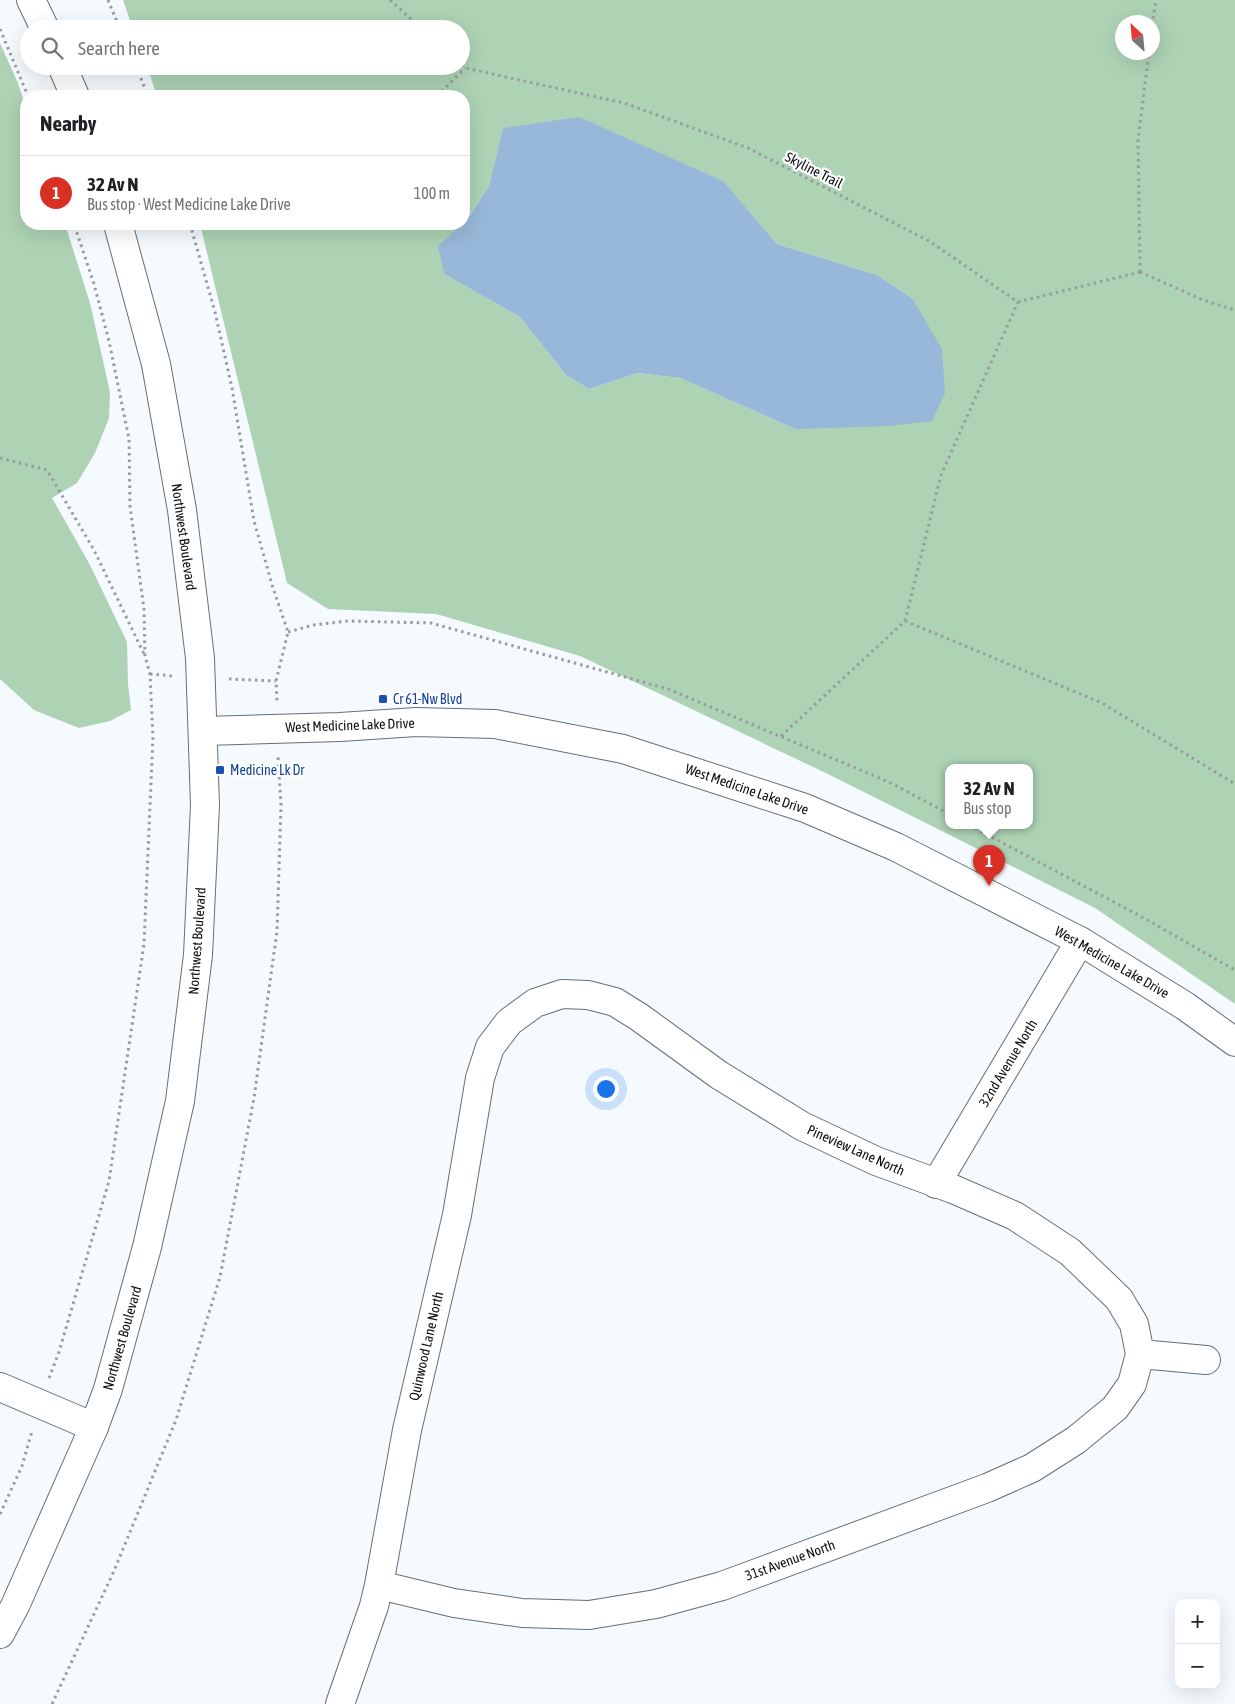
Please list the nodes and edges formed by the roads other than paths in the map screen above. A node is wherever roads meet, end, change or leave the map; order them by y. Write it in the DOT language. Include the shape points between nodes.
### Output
graph roads {
  1 [pos="31,0"];
  2 [pos="40,20"];
  3 [pos="66,75"];
  4 [pos="72,90"];
  5 [pos="120,230"];
  6 [pos="204,731"];
  7 [pos="1080,941"];
  8 [pos="535,1003"];
  9 [pos="1235,1042"];
  10 [pos="936,1184"];
  11 [pos="1140,1354"];
  12 [pos="1206,1360"];
  13 [pos="0,1387"];
  14 [pos="94,1427"];
  15 [pos="379,1585"];
  16 [pos="0,1634"];
  17 [pos="340,1704"];
  1 -- 2 [label="street"];
  3 -- 4 [label="street"];
  5 -- 6 [label="street, Northwest Boulevard" via="156,364 182,510 200,658"];
  6 -- 7 [label="street, West Medicine Lake Drive" via="416,722 496,724 623,749 805,808 896,847"];
  6 -- 14 [label="street, Northwest Boulevard" via="206,805 198,955 180,1101 147,1247 108,1389"];
  7 -- 9 [label="street, West Medicine Lake Drive" via="1186,1006"];
  7 -- 10 [label="street, 32nd Avenue North"];
  8 -- 10 [label="street, Pineview Lane North" via="562,994 588,995 615,1002 719,1075 802,1126 876,1161"];
  8 -- 15 [label="street, Quinwood Lane North" via="509,1022 490,1047 480,1078 457,1215 407,1430"];
  10 -- 11 [label="street, Pineview Lane North" via="1015,1216 1070,1252 1119,1299 1134,1324"];
  11 -- 12 [label="street"];
  11 -- 15 [label="street, 31st Avenue North" via="1132,1384 1115,1408 1076,1440 1032,1468 987,1488 722,1586 656,1604 589,1615 522,1613 464,1605"];
  13 -- 14 [label="street"];
  14 -- 16 [label="street, Northwest Boulevard"];
  15 -- 17 [label="street, Quinwood Lane North"];
}
